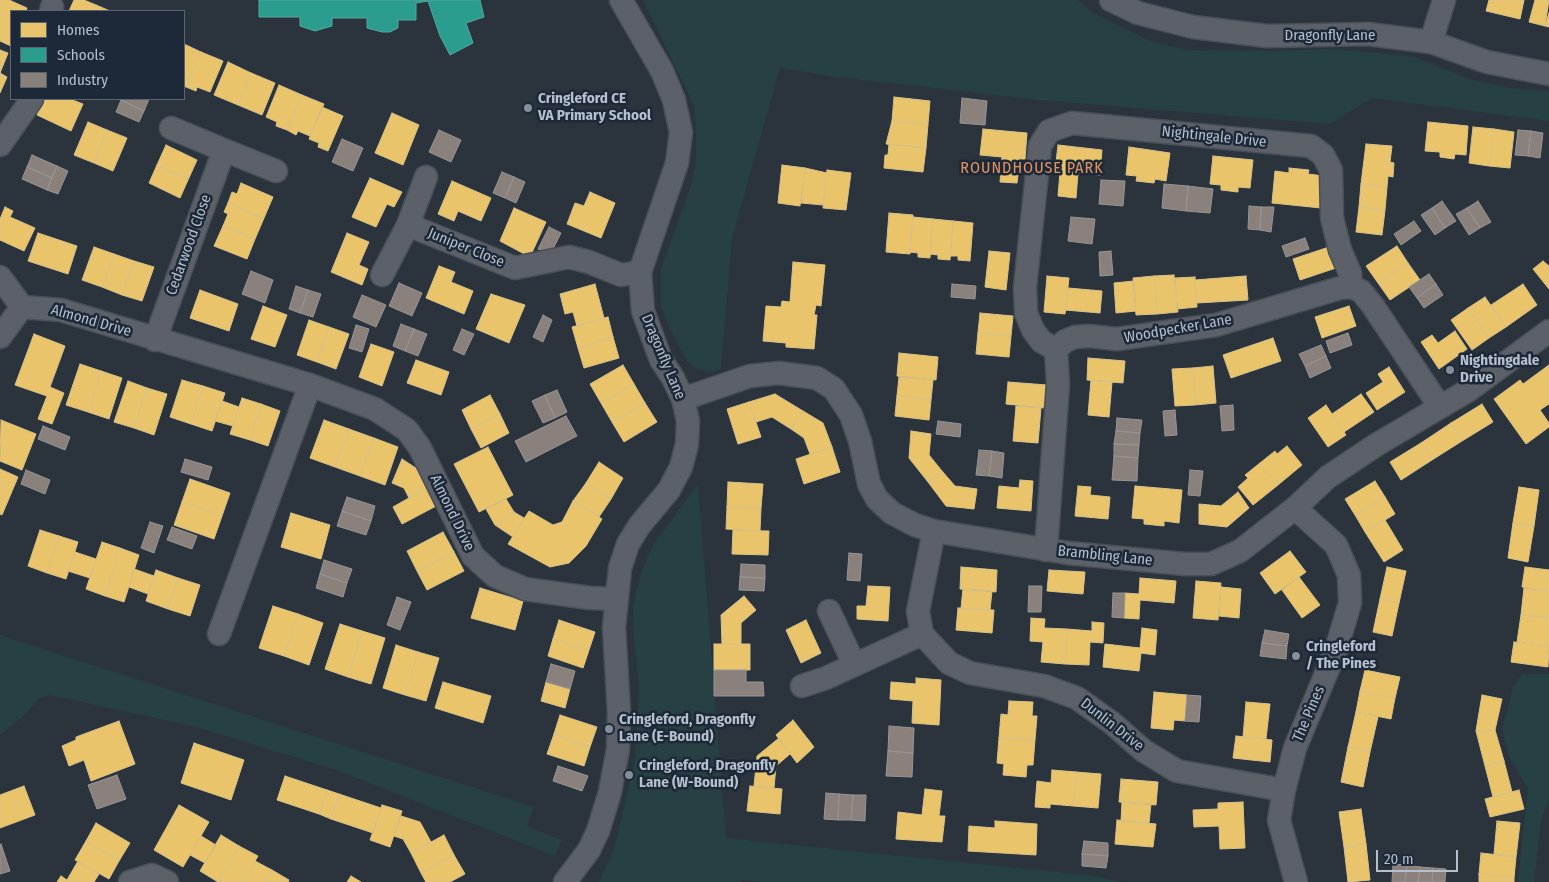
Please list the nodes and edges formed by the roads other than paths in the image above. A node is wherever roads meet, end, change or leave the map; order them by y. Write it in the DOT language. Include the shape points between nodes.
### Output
graph roads {
  1 [pos="622,0"];
  2 [pos="1111,0"];
  3 [pos="1444,0"];
  4 [pos="1431,42"];
  5 [pos="1549,74"];
  6 [pos="31,100"];
  7 [pos="171,128"];
  8 [pos="0,146"];
  9 [pos="224,150"];
  10 [pos="276,171"];
  11 [pos="426,177"];
  12 [pos="408,225"];
  13 [pos="640,272"];
  14 [pos="382,275"];
  15 [pos="0,277"];
  16 [pos="1351,287"];
  17 [pos="22,307"];
  18 [pos="1549,330"];
  19 [pos="0,337"];
  20 [pos="154,340"];
  21 [pos="1056,350"];
  22 [pos="310,385"];
  23 [pos="683,399"];
  24 [pos="1440,407"];
  25 [pos="1295,508"];
  26 [pos="934,530"];
  27 [pos="1046,550"];
  28 [pos="617,599"];
  29 [pos="829,612"];
  30 [pos="219,634"];
  31 [pos="922,634"];
  32 [pos="854,664"];
  33 [pos="802,686"];
  34 [pos="1284,790"];
  35 [pos="130,882"];
  36 [pos="167,882"];
  37 [pos="566,882"];
  38 [pos="1296,882"];
  1 -- 13 [label="street, Dragonfly Lane" via="662,71 674,100 681,132 677,163"];
  2 -- 4 [label="street, Dragonfly Lane" via="1138,13 1192,27 1268,36 1368,34"];
  3 -- 4 [label="street"];
  4 -- 5 [label="street, Dragonfly Lane" via="1487,62"];
  6 -- 8 [label="street"];
  7 -- 9 [label="street"];
  9 -- 10 [label="street"];
  9 -- 20 [label="street, Cedarwood Close"];
  11 -- 12 [label="street, Juniper Close"];
  12 -- 13 [label="street, Juniper Close" via="515,268 569,257 621,275"];
  12 -- 14 [label="street, Juniper Close"];
  13 -- 23 [label="street, Dragonfly Lane" via="646,320"];
  15 -- 17 [label="street"];
  16 -- 21 [label="street, Woodpecker Lane" via="1216,325 1117,339 1075,337"];
  16 -- 21 [label="street, Nightingale Drive" via="1350,273 1332,218 1331,170 1318,150 1311,146 1072,123 1049,131 1040,146 1025,287 1026,313 1032,330 1041,341"];
  16 -- 24 [label="street" via="1361,291 1373,306"];
  17 -- 19 [label="street"];
  17 -- 20 [label="street, Almond Drive" via="61,310"];
  18 -- 24 [label="street, Brambling Lane" via="1476,385"];
  20 -- 22 [label="street, Almond Drive"];
  21 -- 27 [label="street" via="1058,384"];
  22 -- 28 [label="street, Almond Drive" via="375,409 407,430 420,448 473,556 495,576 525,588"];
  22 -- 30 [label="street"];
  23 -- 26 [label="street, Brambling Lane" via="750,376 778,372 817,378 834,389 851,415 869,484 877,498 892,513"];
  23 -- 28 [label="street, Dragonfly Lane" via="688,421 681,467 669,490 628,544 620,568"];
  24 -- 25 [label="street, Brambling Lane" via="1328,477"];
  25 -- 27 [label="street, Brambling Lane" via="1240,551 1211,564"];
  25 -- 34 [label="street, The Pines" via="1336,545 1350,575 1350,602 1336,650 1295,748"];
  26 -- 27 [label="street, Brambling Lane"];
  26 -- 31 [label="street" via="918,611"];
  28 -- 37 [label="street, Dragonfly Lane" via="614,627 618,749 598,831"];
  29 -- 32 [label="street"];
  31 -- 32 [label="street"];
  31 -- 34 [label="street, Dunlin Drive" via="948,663 970,674 1044,686 1077,698 1144,751 1177,771"];
  32 -- 33 [label="street"];
  34 -- 38 [label="street, The Pines" via="1280,820"];
  35 -- 36 [label="street" via="152,875"];
}
